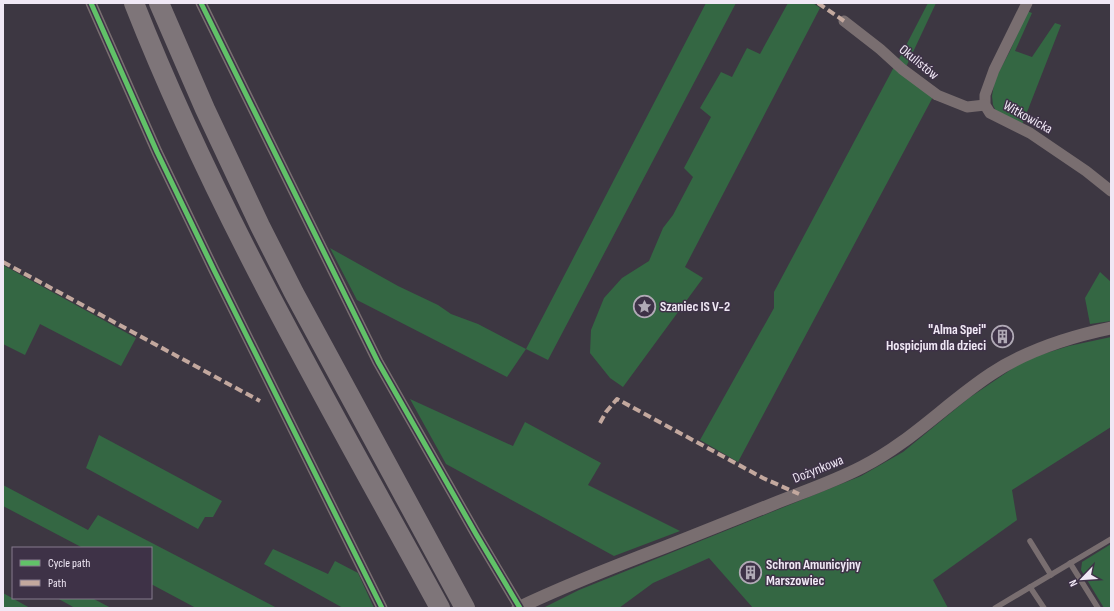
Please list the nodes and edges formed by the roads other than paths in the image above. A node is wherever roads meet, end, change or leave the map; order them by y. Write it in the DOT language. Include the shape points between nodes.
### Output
graph roads {
  1 [pos="91,3"];
  2 [pos="134,3"];
  3 [pos="159,3"];
  4 [pos="201,3"];
  5 [pos="1027,3"];
  6 [pos="844,20"];
  7 [pos="985,105"];
  8 [pos="1111,191"];
  9 [pos="1111,328"];
  10 [pos="1111,539"];
  11 [pos="1030,541"];
  12 [pos="1070,563"];
  13 [pos="1051,575"];
  14 [pos="1030,587"];
  15 [pos="382,608"];
  16 [pos="440,608"];
  17 [pos="466,608"];
  18 [pos="519,608"];
  19 [pos="997,608"];
  20 [pos="1044,608"];
  21 [pos="1098,608"];
  1 -- 15 [label="street" via="157,152"];
  2 -- 16 [label="highway" via="206,167 261,280"];
  3 -- 17 [label="highway" via="260,226"];
  4 -- 18 [label="street" via="378,362"];
  5 -- 7 [label="street, Witkowicka" via="994,70 985,95"];
  6 -- 7 [label="street, Okulistów" via="936,95 967,107"];
  7 -- 8 [label="street, Witkowicka" via="990,113 1030,133"];
  9 -- 18 [label="street, Dożynkowa" via="1065,339 1015,359 963,394 896,447 860,468 588,577"];
  10 -- 12 [label="lane"];
  11 -- 13 [label="lane"];
  12 -- 13 [label="lane"];
  12 -- 21 [label="lane"];
  13 -- 14 [label="lane"];
  14 -- 19 [label="lane"];
  14 -- 20 [label="lane"];
}
